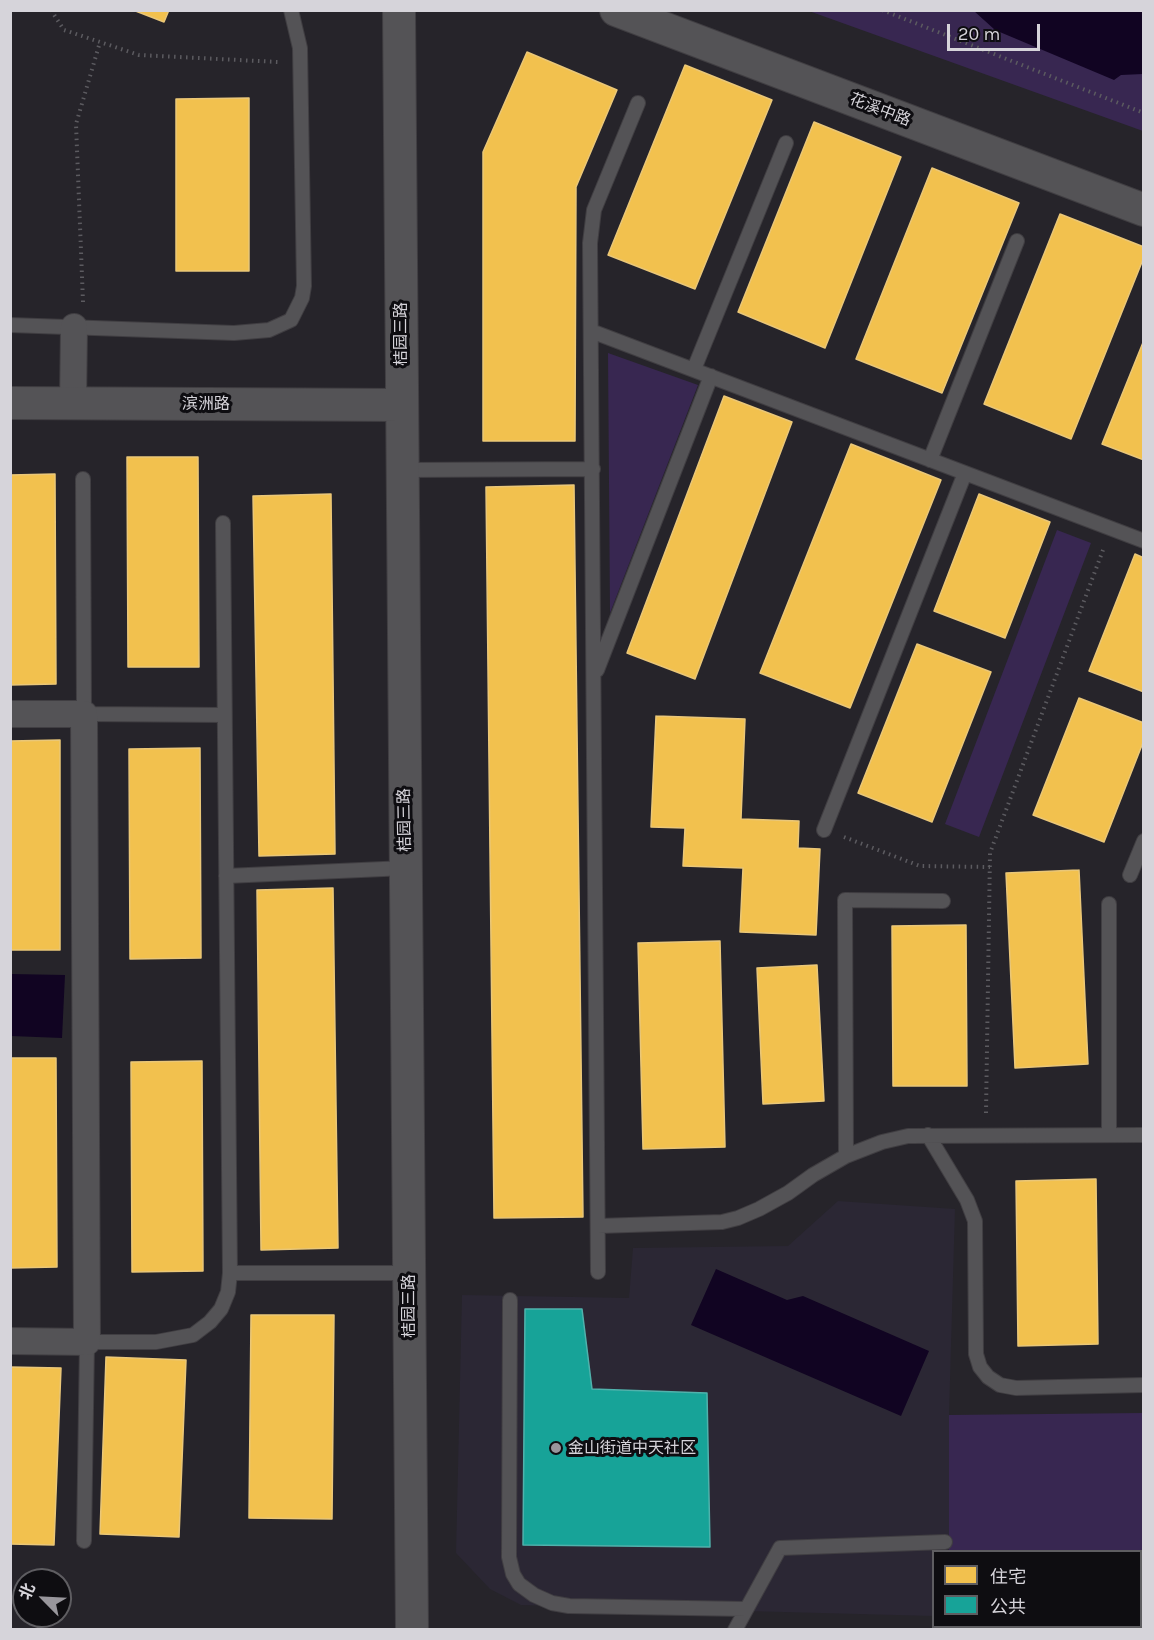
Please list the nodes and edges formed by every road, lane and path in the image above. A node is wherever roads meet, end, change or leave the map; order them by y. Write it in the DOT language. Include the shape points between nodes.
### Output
graph roads {
  1 [pos="51,10"];
  2 [pos="291,10"];
  3 [pos="399,10"];
  4 [pos="616,10"];
  5 [pos="882,10"];
  6 [pos="100,42"];
  7 [pos="300,63"];
  8 [pos="638,103"];
  9 [pos="1143,113"];
  10 [pos="786,143"];
  11 [pos="1143,210"];
  12 [pos="1017,241"];
  13 [pos="10,325"];
  14 [pos="79,328"];
  15 [pos="591,331"];
  16 [pos="694,369"];
  17 [pos="711,376"];
  18 [pos="10,403"];
  19 [pos="73,404"];
  20 [pos="402,405"];
  21 [pos="930,460"];
  22 [pos="592,469"];
  23 [pos="402,470"];
  24 [pos="965,473"];
  25 [pos="83,479"];
  26 [pos="223,523"];
  27 [pos="1111,528"];
  28 [pos="1143,541"];
  29 [pos="594,678"];
  30 [pos="10,714"];
  31 [pos="84,714"];
  32 [pos="224,715"];
  33 [pos="824,830"];
  34 [pos="1143,841"];
  35 [pos="990,867"];
  36 [pos="406,868"];
  37 [pos="1130,875"];
  38 [pos="226,876"];
  39 [pos="943,901"];
  40 [pos="1109,904"];
  41 [pos="928,1135"];
  42 [pos="986,1135"];
  43 [pos="1109,1135"];
  44 [pos="1143,1135"];
  45 [pos="846,1156"];
  46 [pos="598,1226"];
  47 [pos="598,1272"];
  48 [pos="230,1273"];
  49 [pos="409,1273"];
  50 [pos="510,1300"];
  51 [pos="10,1341"];
  52 [pos="87,1342"];
  53 [pos="1143,1386"];
  54 [pos="84,1541"];
  55 [pos="945,1542"];
  56 [pos="746,1609"];
  57 [pos="412,1629"];
  58 [pos="735,1629"];
  1 -- 6 [label="path" via="64,30"];
  2 -- 7 [label="lane"];
  3 -- 20 [label="street, 桔园三路"];
  4 -- 11 [label="street, 花溪中路"];
  5 -- 9 [label="path"];
  6 -- 7 [label="path" via="139,55"];
  6 -- 14 [label="path" via="76,124"];
  7 -- 14 [label="lane" via="304,286 291,320 269,330 234,333"];
  8 -- 15 [label="lane" via="594,210 590,243"];
  10 -- 16 [label="lane"];
  12 -- 21 [label="lane"];
  13 -- 14 [label="lane"];
  14 -- 19 [label="street"];
  15 -- 16 [label="lane"];
  15 -- 22 [label="lane"];
  16 -- 17 [label="lane"];
  17 -- 21 [label="lane"];
  17 -- 29 [label="lane"];
  18 -- 19 [label="street, 滨洲路"];
  19 -- 20 [label="street, 滨洲路"];
  20 -- 23 [label="street, 桔园三路"];
  21 -- 24 [label="lane"];
  22 -- 23 [label="lane"];
  22 -- 29 [label="lane"];
  23 -- 36 [label="street, 桔园三路"];
  24 -- 27 [label="lane"];
  24 -- 33 [label="lane"];
  25 -- 31 [label="lane"];
  26 -- 32 [label="lane"];
  27 -- 28 [label="lane"];
  27 -- 35 [label="path" via="990,853"];
  29 -- 46 [label="lane"];
  30 -- 31 [label="street"];
  31 -- 32 [label="lane"];
  31 -- 52 [label="street"];
  32 -- 38 [label="lane"];
  33 -- 35 [label="path" via="920,866"];
  34 -- 37 [label="lane"];
  35 -- 42 [label="path"];
  36 -- 38 [label="lane"];
  36 -- 49 [label="street, 桔园三路"];
  38 -- 48 [label="lane"];
  39 -- 45 [label="lane" via="844,900"];
  40 -- 43 [label="lane"];
  41 -- 42 [label="lane"];
  41 -- 45 [label="lane" via="882,1142"];
  41 -- 53 [label="lane" via="967,1200 975,1221 976,1354 988,1377 1000,1385 1016,1388"];
  42 -- 43 [label="lane"];
  43 -- 44 [label="lane"];
  45 -- 46 [label="lane" via="788,1193 738,1218 722,1222"];
  46 -- 47 [label="lane"];
  48 -- 49 [label="lane"];
  48 -- 52 [label="lane" via="221,1309 193,1335 156,1342"];
  49 -- 57 [label="street, 桔园三路"];
  50 -- 56 [label="lane" via="508,1557 519,1584 552,1603 569,1606"];
  51 -- 52 [label="street"];
  52 -- 54 [label="lane"];
  55 -- 56 [label="lane" via="780,1548"];
  56 -- 58 [label="lane"];
}
